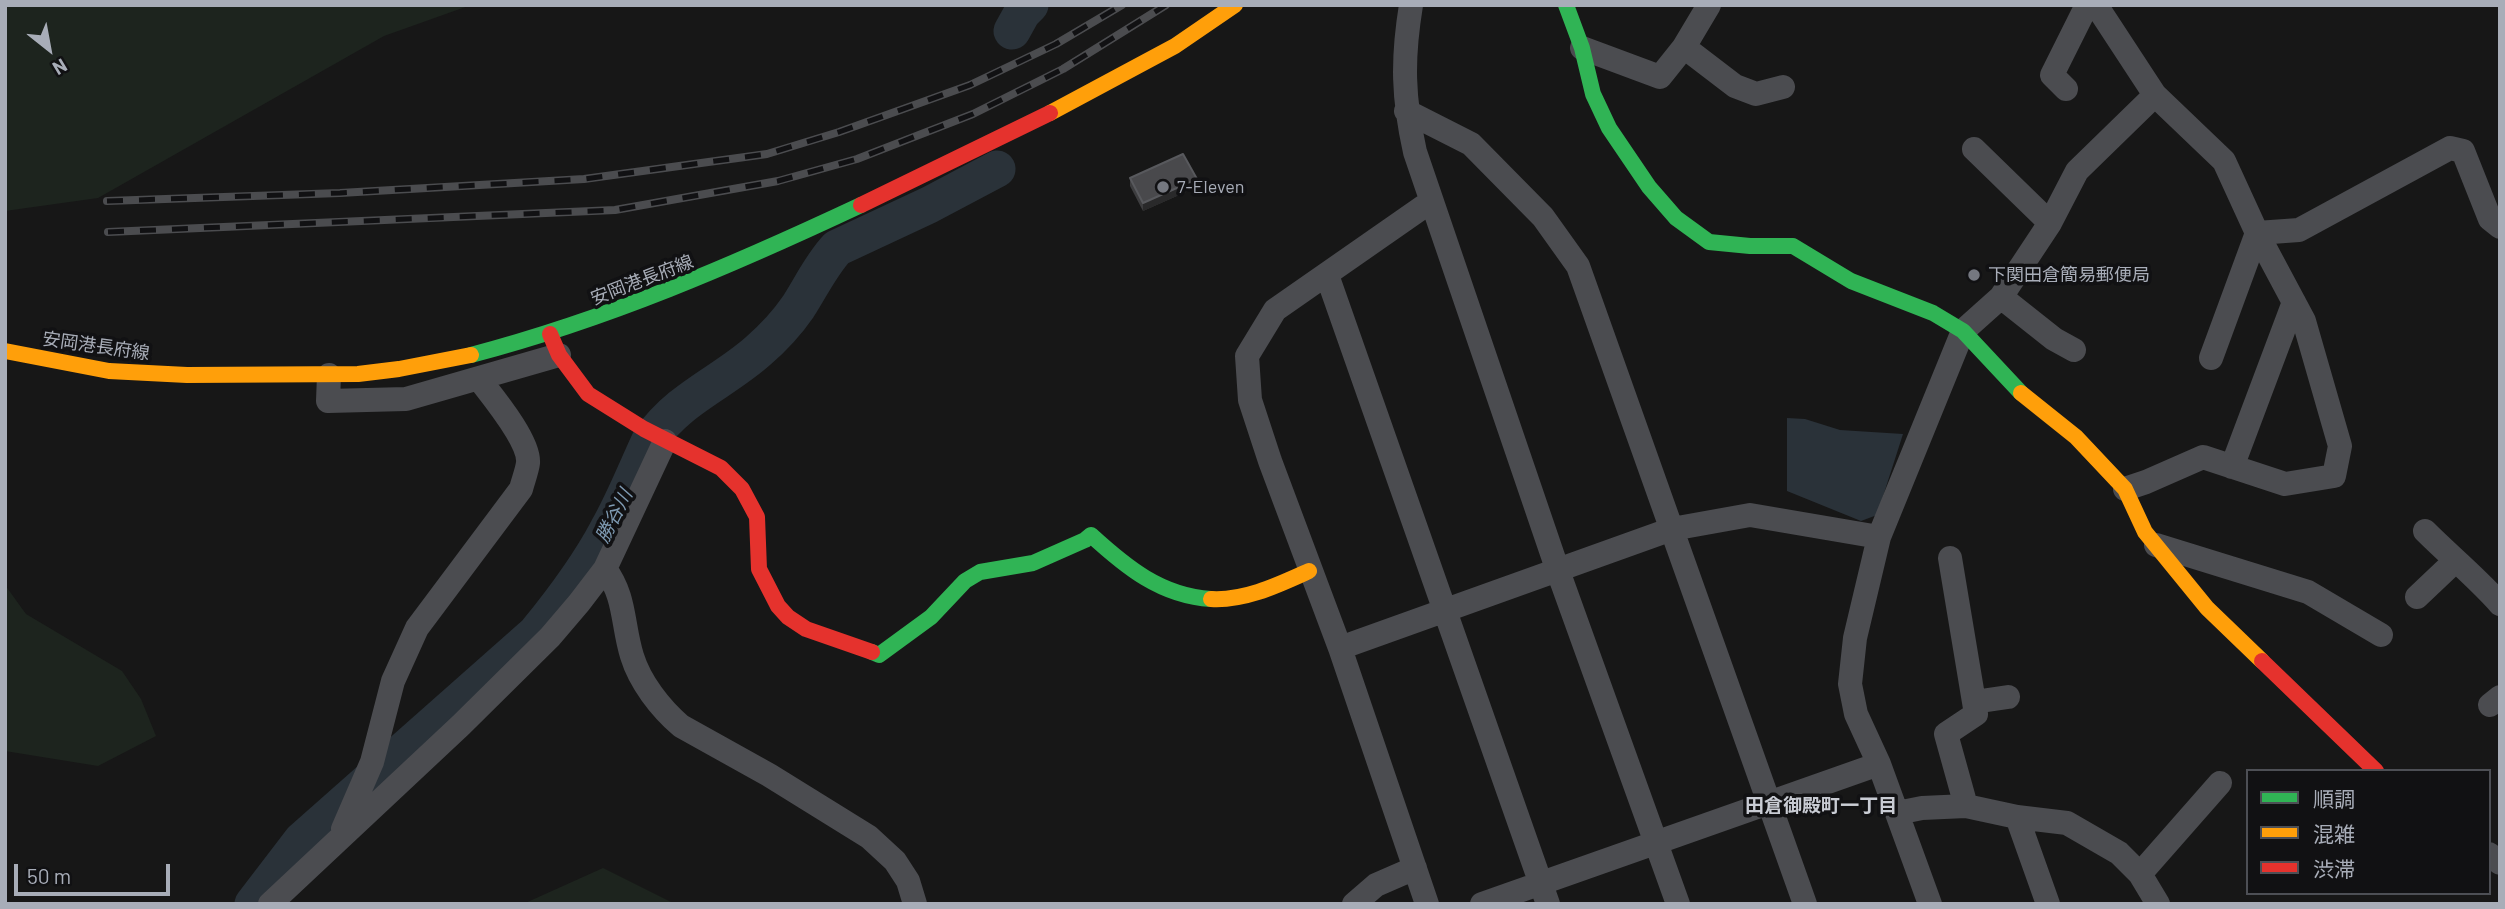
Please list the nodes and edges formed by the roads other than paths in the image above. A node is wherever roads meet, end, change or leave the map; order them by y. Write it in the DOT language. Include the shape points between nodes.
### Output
graph roads {
  1 [pos="1235,5"];
  2 [pos="1411,5"];
  3 [pos="1566,5"];
  4 [pos="1709,5"];
  5 [pos="2087,5"];
  6 [pos="2095,5"];
  7 [pos="1684,47"];
  8 [pos="1581,48"];
  9 [pos="1783,87"];
  10 [pos="2066,89"];
  11 [pos="2155,95"];
  12 [pos="1406,111"];
  13 [pos="1974,149"];
  14 [pos="1430,201"];
  15 [pos="2050,223"];
  16 [pos="2500,227"];
  17 [pos="2257,233"];
  18 [pos="1327,275"];
  19 [pos="2001,298"];
  20 [pos="2294,302"];
  21 [pos="1963,331"];
  22 [pos="555,344"];
  23 [pos="2074,350"];
  24 [pos="5,351"];
  25 [pos="2211,358"];
  26 [pos="329,375"];
  27 [pos="479,379"];
  28 [pos="657,436"];
  29 [pos="2232,467"];
  30 [pos="2125,489"];
  31 [pos="1672,529"];
  32 [pos="2425,531"];
  33 [pos="1879,537"];
  34 [pos="2156,545"];
  35 [pos="1950,558"];
  36 [pos="2455,561"];
  37 [pos="605,569"];
  38 [pos="1309,571"];
  39 [pos="1558,571"];
  40 [pos="2417,597"];
  41 [pos="2500,604"];
  42 [pos="1444,610"];
  43 [pos="2381,635"];
  44 [pos="1340,648"];
  45 [pos="2008,697"];
  46 [pos="1974,702"];
  47 [pos="1879,764"];
  48 [pos="2374,769"];
  49 [pos="2220,783"];
  50 [pos="1769,803"];
  51 [pos="1966,806"];
  52 [pos="1897,813"];
  53 [pos="2017,817"];
  54 [pos="339,839"];
  55 [pos="1657,842"];
  56 [pos="1415,869"];
  57 [pos="2140,874"];
  58 [pos="1544,893"];
  59 [pos="270,904"];
  60 [pos="915,904"];
  61 [pos="1354,904"];
  62 [pos="1427,904"];
  63 [pos="1482,904"];
  64 [pos="1678,904"];
  65 [pos="1805,904"];
  66 [pos="1930,904"];
  67 [pos="2048,904"];
  68 [pos="2158,904"];
  1 -- 22 [label="street, 安岡港長府線" via="1154,58 1002,139"];
  2 -- 12 [label="street" via="1404,47"];
  3 -- 8 [label="street"];
  4 -- 7 [label="street"];
  5 -- 10 [label="street" via="2052,75"];
  6 -- 11 [label="street"];
  7 -- 8 [label="street" via="1660,77"];
  7 -- 9 [label="street" via="1735,86 1756,94"];
  8 -- 21 [label="street" via="1593,94 1609,128 1675,218 1709,242 1793,246 1851,281 1933,313"];
  11 -- 15 [label="street" via="2077,171"];
  11 -- 17 [label="street" via="2224,161"];
  12 -- 14 [label="street"];
  12 -- 31 [label="street" via="1471,145 1543,217 1578,266"];
  13 -- 15 [label="street"];
  14 -- 18 [label="street"];
  14 -- 39 [label="street"];
  15 -- 19 [label="street"];
  16 -- 17 [label="street" via="2490,219 2463,150 2450,148 2299,230"];
  17 -- 20 [label="street"];
  17 -- 25 [label="street"];
  18 -- 38 [label="street" via="1275,310 1247,356 1250,400"];
  18 -- 42 [label="street"];
  19 -- 21 [label="street"];
  19 -- 23 [label="street"];
  20 -- 29 [label="street"];
  20 -- 29 [label="street" via="2304,321 2340,446 2334,476 2285,484"];
  21 -- 30 [label="street" via="2029,401 2076,437"];
  21 -- 33 [label="street"];
  22 -- 26 [label="street, 安岡港長府線"];
  22 -- 27 [label="street"];
  22 -- 28 [label="street" via="588,394"];
  24 -- 26 [label="street, 安岡港長府線" via="108,370 167,375"];
  26 -- 27 [label="street" via="328,401 405,399"];
  27 -- 54 [label="street" via="526,449 521,489 417,628 393,681 372,762"];
  28 -- 37 [label="street"];
  28 -- 38 [label="street" via="721,468 742,489 757,517 759,569 788,617 806,629 879,655 931,617 972,576 1033,562 1091,535 1150,583 1196,600 1250,595"];
  29 -- 30 [label="street" via="2203,457"];
  30 -- 34 [label="street"];
  31 -- 33 [label="street" via="1750,514"];
  31 -- 39 [label="street"];
  31 -- 50 [label="street"];
  32 -- 36 [label="street"];
  33 -- 47 [label="street" via="1855,638 1850,684 1856,714"];
  34 -- 43 [label="street" via="2308,592"];
  34 -- 48 [label="street" via="2207,608"];
  35 -- 46 [label="street"];
  36 -- 40 [label="street"];
  36 -- 41 [label="street"];
  37 -- 54 [label="street" via="550,637"];
  37 -- 60 [label="street" via="621,598 632,656 647,687 669,715 869,837 895,860"];
  38 -- 44 [label="street"];
  39 -- 42 [label="street"];
  39 -- 55 [label="street"];
  42 -- 44 [label="street"];
  42 -- 58 [label="street"];
  44 -- 56 [label="street"];
  45 -- 46 [label="street"];
  46 -- 51 [label="street" via="1976,714 1946,734"];
  47 -- 50 [label="street"];
  47 -- 52 [label="street"];
  49 -- 57 [label="street"];
  50 -- 55 [label="street"];
  50 -- 65 [label="street"];
  51 -- 52 [label="street"];
  51 -- 53 [label="street"];
  52 -- 66 [label="street"];
  53 -- 57 [label="street" via="2067,823 2119,853"];
  53 -- 67 [label="street"];
  54 -- 59 [label="street"];
  55 -- 58 [label="street"];
  55 -- 64 [label="street"];
  56 -- 61 [label="street" via="1376,885"];
  56 -- 62 [label="street"];
  57 -- 68 [label="street"];
  58 -- 63 [label="street"];
}
